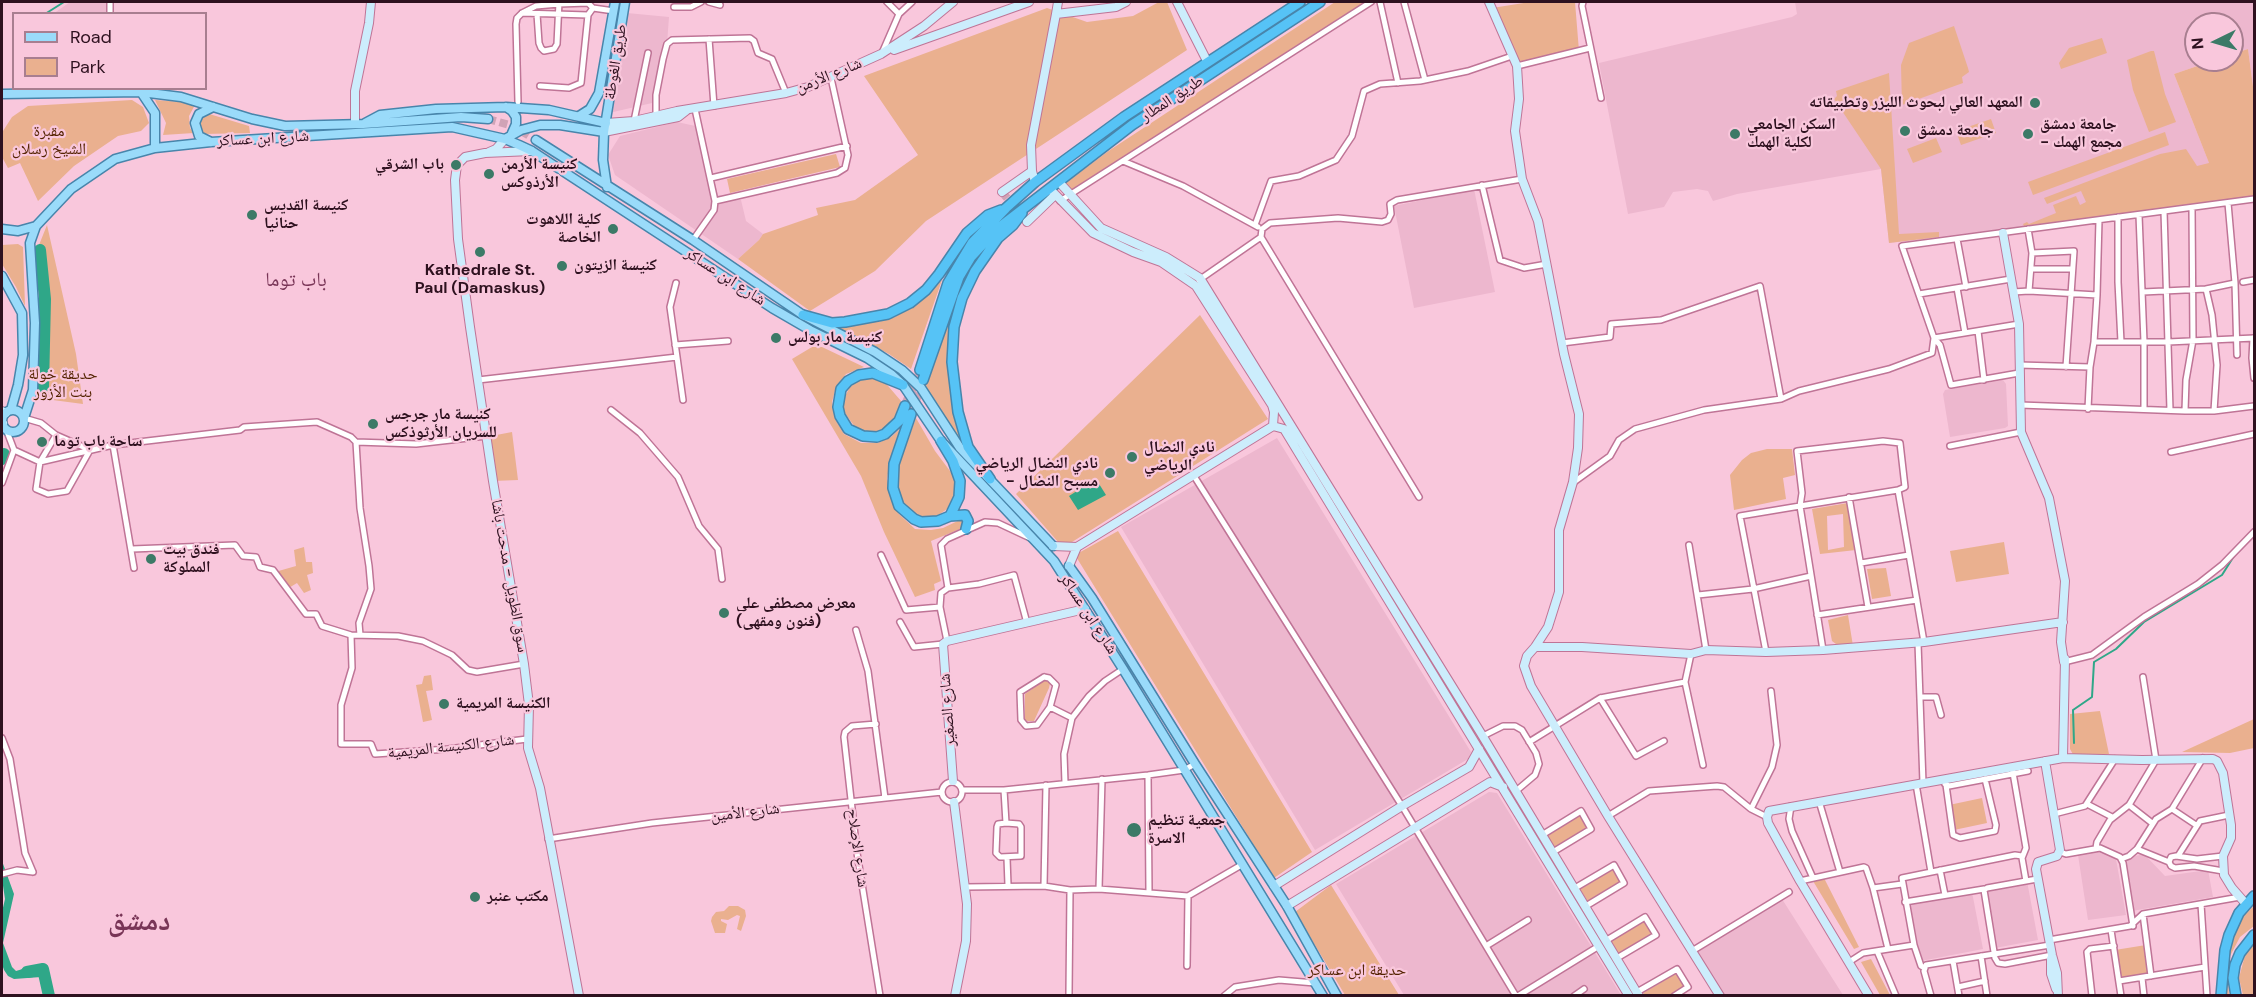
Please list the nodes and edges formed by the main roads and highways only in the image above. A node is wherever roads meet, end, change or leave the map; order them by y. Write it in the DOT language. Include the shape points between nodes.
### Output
graph roads {
  1 [pos="625,2"];
  2 [pos="1300,2"];
  3 [pos="1320,2"];
  4 [pos="614,6"];
  5 [pos="107,91"];
  6 [pos="141,92"];
  7 [pos="2,94"];
  8 [pos="213,107"];
  9 [pos="506,107"];
  10 [pos="579,116"];
  11 [pos="488,119"];
  12 [pos="359,124"];
  13 [pos="605,128"];
  14 [pos="508,136"];
  15 [pos="536,140"];
  16 [pos="212,142"];
  17 [pos="155,148"];
  18 [pos="607,187"];
  19 [pos="1029,204"];
  20 [pos="1006,208"];
  21 [pos="36,226"];
  22 [pos="2,229"];
  23 [pos="2,276"];
  24 [pos="803,315"];
  25 [pos="903,385"];
  26 [pos="6,411"];
  27 [pos="24,418"];
  28 [pos="3,425"];
  29 [pos="941,441"];
  30 [pos="990,479"];
  31 [pos="950,516"];
  32 [pos="966,529"];
  33 [pos="1053,546"];
  34 [pos="1069,566"];
  35 [pos="2254,896"];
  36 [pos="2254,935"];
  37 [pos="1323,996"];
  38 [pos="1337,996"];
  39 [pos="2221,996"];
  40 [pos="2236,996"];
  1 -- 13 [label="main road, طريق الغوطة"];
  2 -- 20 [label="highway, طريق المطار" via="1124,117"];
  3 -- 19 [label="highway, طريق المطار" via="1132,125 1059,182 1055,195"];
  4 -- 10 [label="main road" via="599,93 590,109"];
  5 -- 6 [label="main road, شارع ابن عساكر"];
  5 -- 7 [label="main road, شارع ابن عساكر"];
  6 -- 8 [label="main road, شارع ابن عساكر"];
  6 -- 17 [label="main road" via="155,112"];
  8 -- 12 [label="main road, شارع ابن عساكر" via="285,126"];
  8 -- 16 [label="main road" via="199,114 195,127 200,136"];
  9 -- 10 [label="main road"];
  9 -- 12 [label="main road" via="380,115"];
  9 -- 14 [label="main road" via="516,121"];
  10 -- 13 [label="main road"];
  11 -- 12 [label="main road, شارع ابن عساكر" via="461,117"];
  13 -- 14 [label="main road" via="550,124"];
  13 -- 18 [label="main road, طريق الغوطة" via="603,160"];
  14 -- 16 [label="main road, شارع ابن عساكر" via="452,127"];
  14 -- 25 [label="main road, شارع ابن عساكر" via="772,308 867,358"];
  15 -- 18 [label="main road, شارع ابن عساكر"];
  16 -- 17 [label="main road, شارع ابن عساكر"];
  17 -- 21 [label="main road, شارع ابن عساكر" via="115,159 71,189"];
  18 -- 24 [label="main road, شارع ابن عساكر"];
  19 -- 20 [label="highway" via="996,229 971,257 959,277 920,378 948,283 972,243"];
  19 -- 30 [label="highway" via="975,271 954,327 952,362 958,412 968,447"];
  20 -- 24 [label="highway" via="988,215 967,233 926,290 910,303 888,314 845,322 832,323"];
  21 -- 22 [label="main road" via="18,231"];
  21 -- 27 [label="main road" via="30,243 35,323 33,390"];
  23 -- 26 [label="main road" via="22,313 23,355 18,385"];
  24 -- 30 [label="main road, شارع ابن عساكر" via="902,370 925,393 960,448"];
  25 -- 29 [label="main road, شارع ابن عساكر"];
  25 -- 31 [label="highway" via="873,373 859,375 841,389 840,416 848,429 871,437 885,434 908,410 894,464 895,496 905,513 921,522"];
  26 -- 27 [label="main road" via="17,411"];
  26 -- 28 [label="main road"];
  27 -- 28 [label="main road" via="19,430 12,432"];
  29 -- 31 [label="highway" via="960,481 959,497"];
  29 -- 37 [label="main road, شارع ابن عساكر" via="1054,561"];
  30 -- 33 [label="main road, شارع ابن عساكر"];
  31 -- 32 [label="highway" via="964,515 968,521"];
  34 -- 38 [label="main road, شارع ابن عساكر" via="1287,906"];
  35 -- 39 [label="highway" via="2243,900 2227,942"];
  36 -- 40 [label="highway" via="2235,965"];
}
